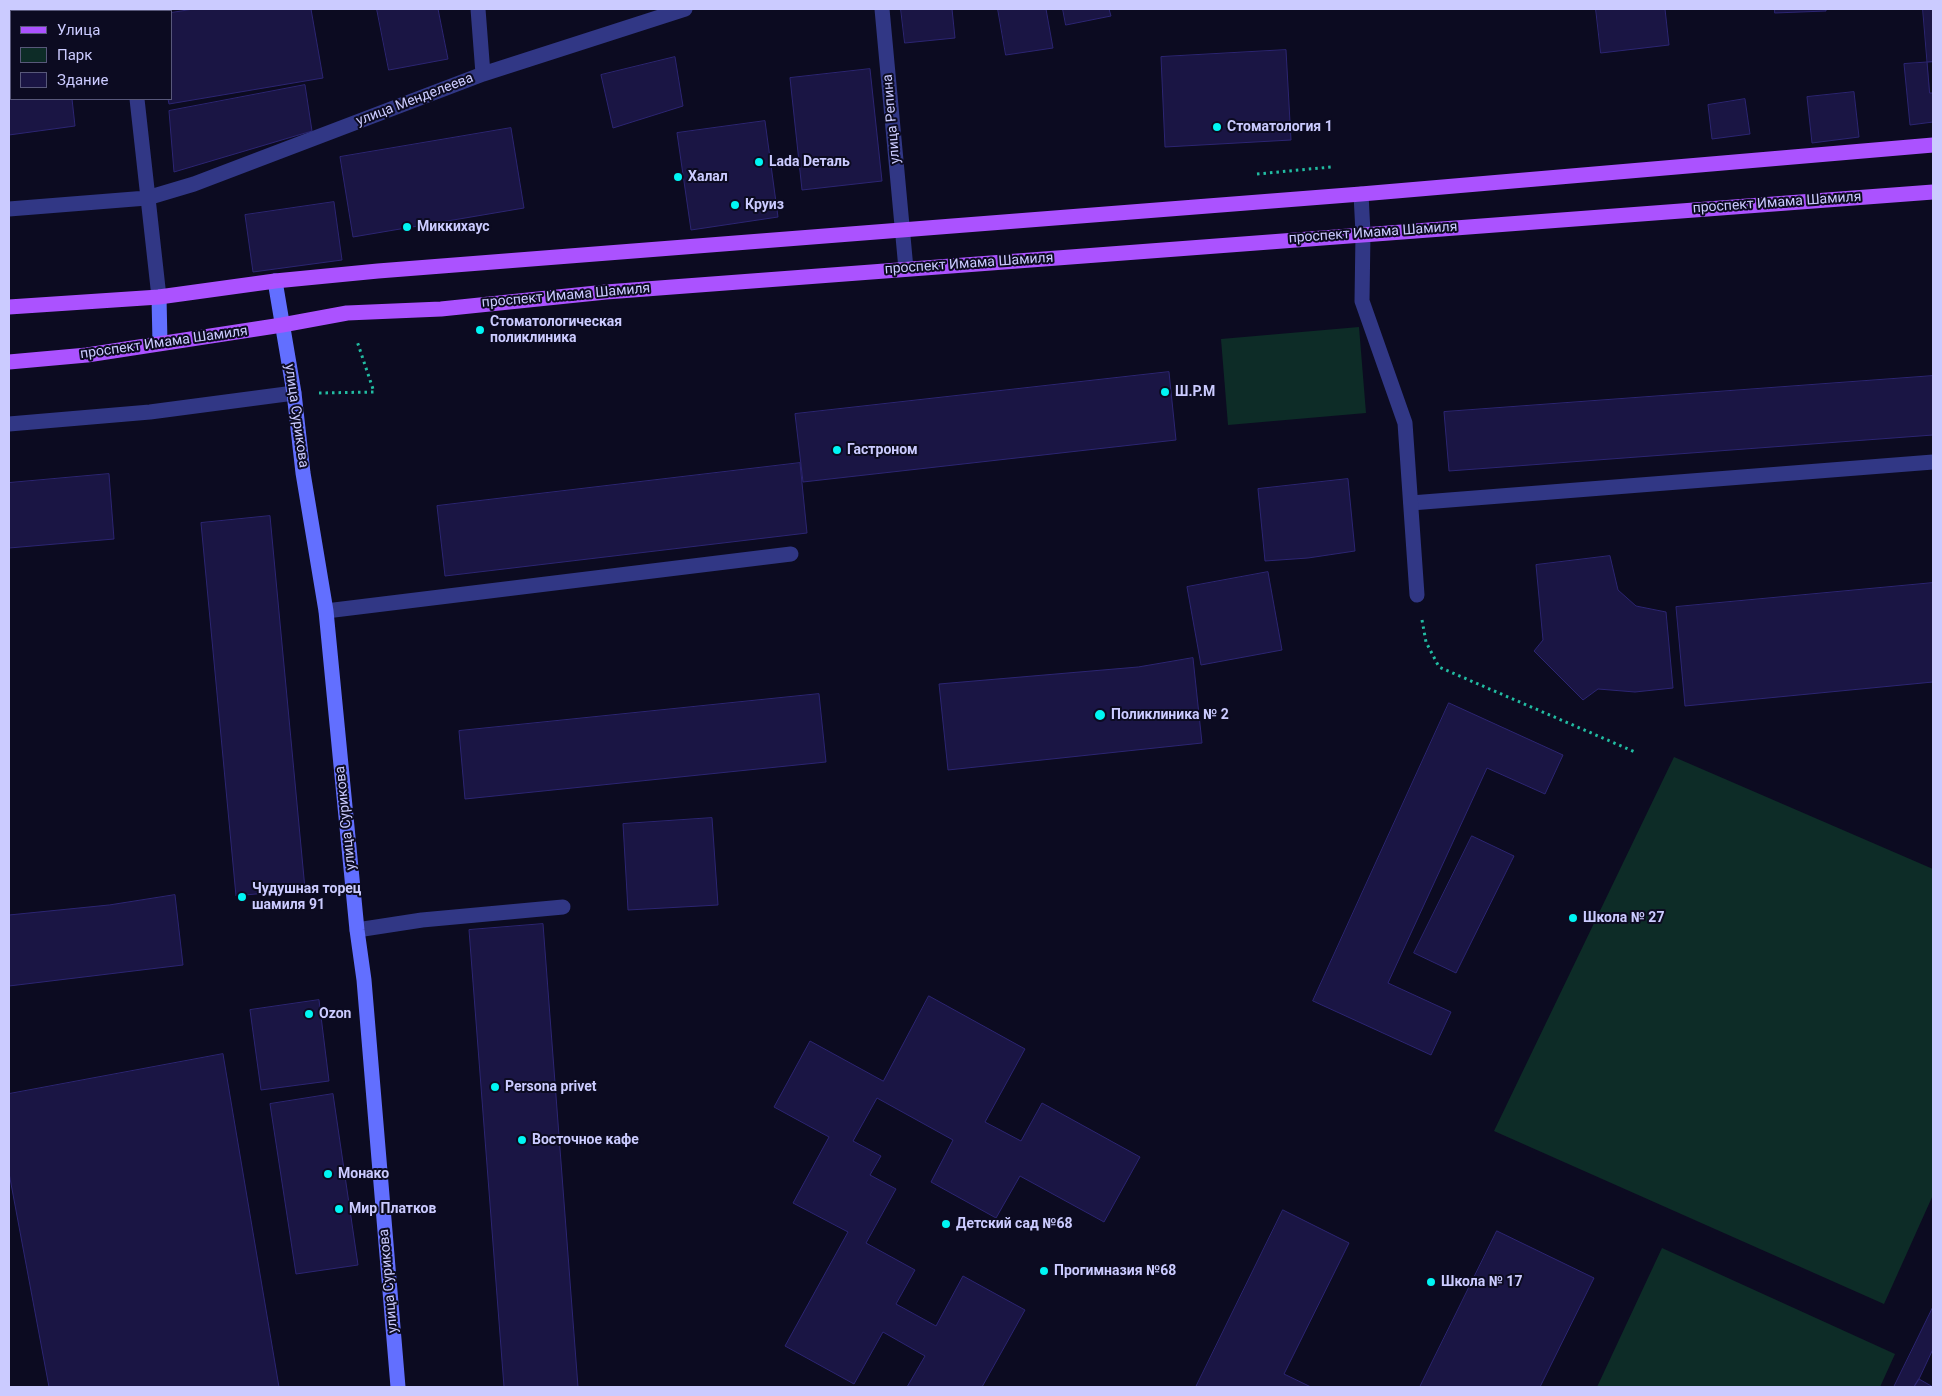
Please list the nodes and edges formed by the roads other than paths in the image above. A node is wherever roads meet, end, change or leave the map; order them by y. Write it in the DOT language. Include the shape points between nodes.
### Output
graph roads {
  1 [pos="478,9"];
  2 [pos="684,9"];
  3 [pos="882,9"];
  4 [pos="483,74"];
  5 [pos="137,100"];
  6 [pos="1933,145"];
  7 [pos="1933,192"];
  8 [pos="1361,194"];
  9 [pos="147,198"];
  10 [pos="9,209"];
  11 [pos="901,229"];
  12 [pos="1363,234"];
  13 [pos="906,269"];
  14 [pos="275,281"];
  15 [pos="159,296"];
  16 [pos="9,307"];
  17 [pos="282,325"];
  18 [pos="160,343"];
  19 [pos="9,362"];
  20 [pos="294,393"];
  21 [pos="9,424"];
  22 [pos="1933,462"];
  23 [pos="1411,503"];
  24 [pos="791,554"];
  25 [pos="1417,595"];
  26 [pos="326,611"];
  27 [pos="563,907"];
  28 [pos="357,930"];
  29 [pos="398,1387"];
  1 -- 4 [label="street"];
  2 -- 4 [label="street, улица Менделеева"];
  3 -- 11 [label="street, улица Репина"];
  4 -- 9 [label="street, улица Менделеева" via="194,184"];
  5 -- 9 [label="street"];
  6 -- 8 [label="main road"];
  7 -- 12 [label="main road, проспект Имама Шамиля"];
  8 -- 11 [label="main road"];
  8 -- 12 [label="street"];
  9 -- 10 [label="street, улица Менделеева"];
  9 -- 15 [label="street"];
  11 -- 13 [label="street, улица Репина"];
  11 -- 14 [label="main road"];
  12 -- 13 [label="main road, проспект Имама Шамиля"];
  12 -- 23 [label="street" via="1362,301 1405,423"];
  13 -- 17 [label="main road, проспект Имама Шамиля" via="606,292 441,309 347,313"];
  14 -- 15 [label="main road"];
  14 -- 17 [label="main road, улица Сурикова"];
  15 -- 16 [label="main road"];
  15 -- 18 [label="main road"];
  17 -- 18 [label="main road, проспект Имама Шамиля"];
  17 -- 20 [label="main road, улица Сурикова"];
  18 -- 19 [label="main road, проспект Имама Шамиля" via="87,355"];
  20 -- 21 [label="street" via="150,412"];
  20 -- 26 [label="main road, улица Сурикова"];
  22 -- 23 [label="street"];
  23 -- 25 [label="street"];
  24 -- 26 [label="street"];
  26 -- 28 [label="main road, улица Сурикова"];
  27 -- 28 [label="street" via="422,920"];
  28 -- 29 [label="main road, улица Сурикова" via="364,980"];
}
